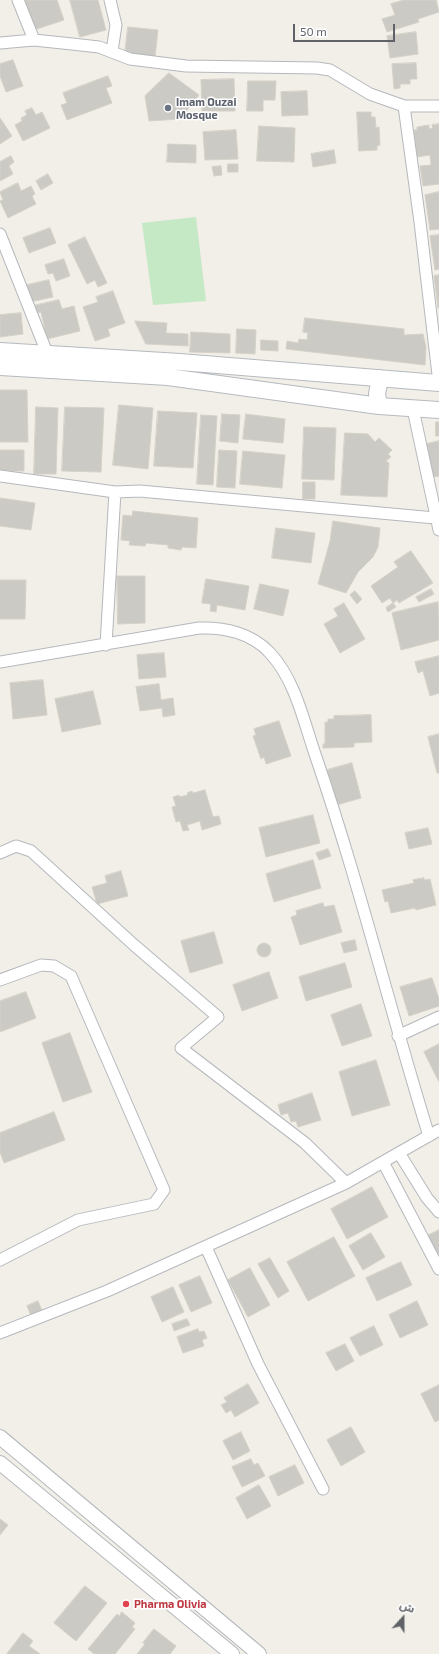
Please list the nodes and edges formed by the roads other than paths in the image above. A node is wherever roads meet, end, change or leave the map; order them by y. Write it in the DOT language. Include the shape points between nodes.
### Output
graph roads {
  1 [pos="18,0"];
  2 [pos="110,0"];
  3 [pos="34,40"];
  4 [pos="0,43"];
  5 [pos="112,51"];
  6 [pos="404,106"];
  7 [pos="439,106"];
  8 [pos="0,234"];
  9 [pos="0,351"];
  10 [pos="47,353"];
  11 [pos="0,367"];
  12 [pos="380,378"];
  13 [pos="439,383"];
  14 [pos="379,406"];
  15 [pos="413,409"];
  16 [pos="439,410"];
  17 [pos="0,476"];
  18 [pos="115,492"];
  19 [pos="435,518"];
  20 [pos="439,530"];
  21 [pos="106,645"];
  22 [pos="0,662"];
  23 [pos="0,853"];
  24 [pos="0,980"];
  25 [pos="439,1017"];
  26 [pos="398,1036"];
  27 [pos="434,1133"];
  28 [pos="399,1153"];
  29 [pos="383,1162"];
  30 [pos="346,1183"];
  31 [pos="439,1212"];
  32 [pos="206,1247"];
  33 [pos="0,1260"];
  34 [pos="439,1269"];
  35 [pos="0,1333"];
  36 [pos="0,1437"];
  37 [pos="0,1462"];
  38 [pos="323,1489"];
  39 [pos="232,1654"];
  40 [pos="259,1654"];
  1 -- 3 [label="street"];
  2 -- 5 [label="street" via="116,25"];
  3 -- 4 [label="street"];
  3 -- 5 [label="street" via="99,47"];
  5 -- 6 [label="street" via="130,59 186,66 330,70 370,94"];
  6 -- 7 [label="street"];
  6 -- 13 [label="street"];
  8 -- 10 [label="street"];
  9 -- 10 [label="main road"];
  10 -- 12 [label="main road"];
  11 -- 14 [label="main road" via="168,377"];
  12 -- 13 [label="main road"];
  12 -- 14 [label="main road" via="377,394"];
  14 -- 15 [label="main road"];
  15 -- 16 [label="main road"];
  15 -- 19 [label="street"];
  17 -- 18 [label="street"];
  18 -- 19 [label="street" via="140,492"];
  18 -- 21 [label="street"];
  19 -- 20 [label="street"];
  21 -- 22 [label="street"];
  21 -- 26 [label="street" via="214,627 240,633 270,653 288,678 328,792"];
  23 -- 30 [label="street" via="16,846 31,851 218,1017 181,1048 305,1144"];
  24 -- 33 [label="street" via="41,965 54,966 71,976 164,1190 154,1204 78,1220"];
  25 -- 26 [label="street"];
  26 -- 27 [label="street"];
  27 -- 28 [label="street"];
  28 -- 29 [label="street"];
  28 -- 31 [label="street" via="427,1198"];
  29 -- 30 [label="street"];
  29 -- 34 [label="street"];
  30 -- 32 [label="street"];
  32 -- 35 [label="street" via="107,1291"];
  32 -- 38 [label="street" via="258,1364"];
  36 -- 40 [label="street"];
  37 -- 39 [label="street"];
}
